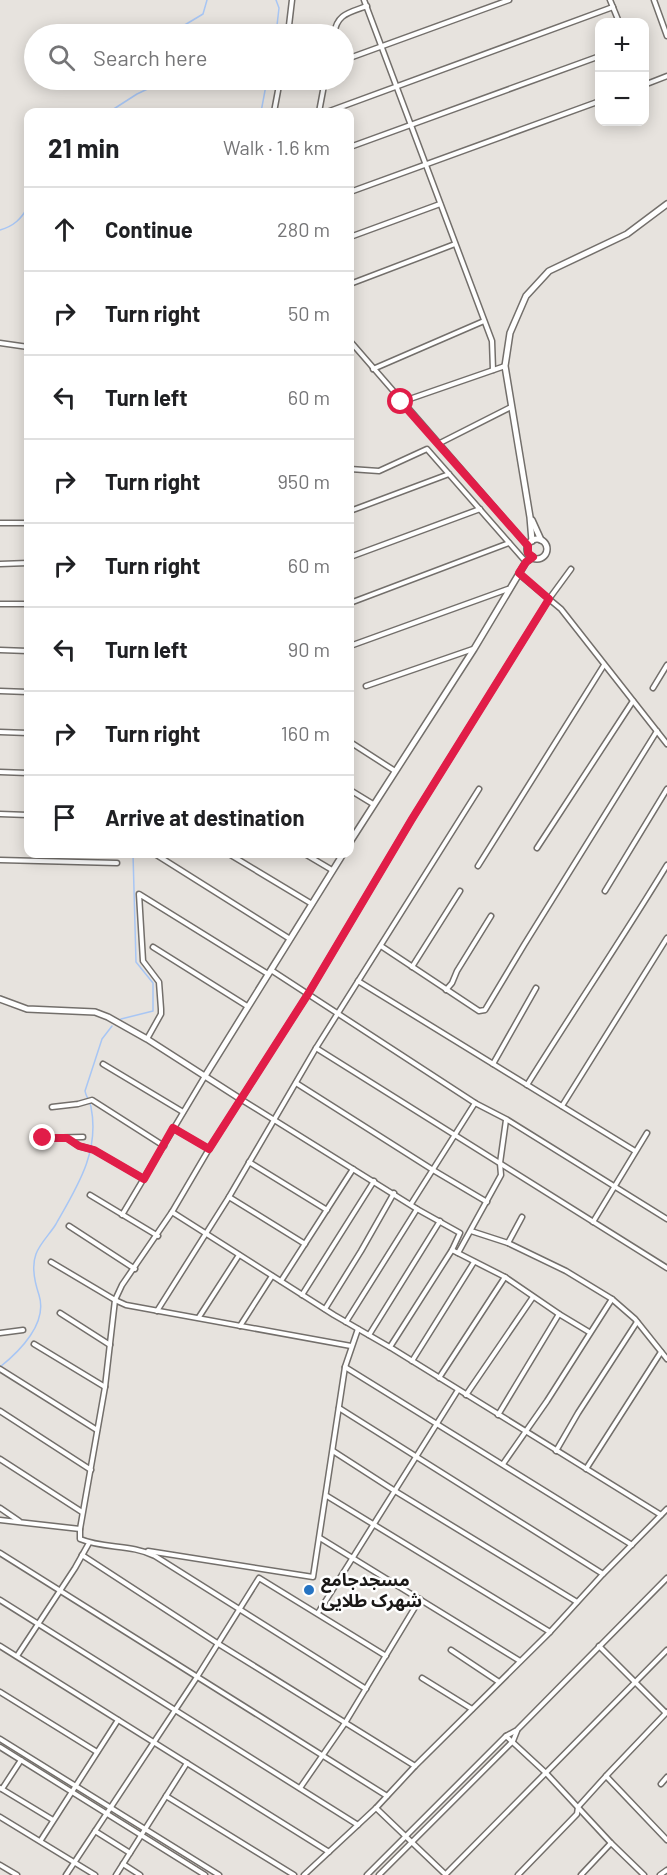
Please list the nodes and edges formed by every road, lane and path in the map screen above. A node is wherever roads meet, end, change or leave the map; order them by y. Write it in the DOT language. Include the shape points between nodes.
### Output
graph roads {
  1 [pos="292,0"];
  2 [pos="364,0"];
  3 [pos="509,0"];
  4 [pos="610,0"];
  5 [pos="654,0"];
  6 [pos="367,6"];
  7 [pos="613,7"];
  8 [pos="617,18"];
  9 [pos="289,24"];
  10 [pos="336,24"];
  11 [pos="667,36"];
  12 [pos="381,46"];
  13 [pos="354,56"];
  14 [pos="595,58"];
  15 [pos="667,76"];
  16 [pos="649,83"];
  17 [pos="397,87"];
  18 [pos="278,90"];
  19 [pos="323,90"];
  20 [pos="595,103"];
  21 [pos="275,108"];
  22 [pos="320,108"];
  23 [pos="338,108"];
  24 [pos="411,125"];
  25 [pos="354,146"];
  26 [pos="426,164"];
  27 [pos="354,191"];
  28 [pos="440,204"];
  29 [pos="667,204"];
  30 [pos="354,236"];
  31 [pos="455,244"];
  32 [pos="354,282"];
  33 [pos="484,321"];
  34 [pos="0,343"];
  35 [pos="24,346"];
  36 [pos="354,346"];
  37 [pos="506,366"];
  38 [pos="374,369"];
  39 [pos="493,370"];
  40 [pos="401,402"];
  41 [pos="511,407"];
  42 [pos="438,444"];
  43 [pos="354,469"];
  44 [pos="449,474"];
  45 [pos="480,509"];
  46 [pos="354,510"];
  47 [pos="530,517"];
  48 [pos="0,523"];
  49 [pos="24,523"];
  50 [pos="541,540"];
  51 [pos="509,543"];
  52 [pos="530,543"];
  53 [pos="354,556"];
  54 [pos="533,557"];
  55 [pos="526,562"];
  56 [pos="24,563"];
  57 [pos="0,564"];
  58 [pos="571,569"];
  59 [pos="519,573"];
  60 [pos="508,589"];
  61 [pos="549,599"];
  62 [pos="354,601"];
  63 [pos="0,604"];
  64 [pos="24,604"];
  65 [pos="354,645"];
  66 [pos="474,649"];
  67 [pos="0,650"];
  68 [pos="24,651"];
  69 [pos="604,665"];
  70 [pos="667,665"];
  71 [pos="366,686"];
  72 [pos="653,688"];
  73 [pos="0,691"];
  74 [pos="24,693"];
  75 [pos="633,700"];
  76 [pos="657,731"];
  77 [pos="0,732"];
  78 [pos="24,733"];
  79 [pos="667,744"];
  80 [pos="354,745"];
  81 [pos="395,771"];
  82 [pos="0,772"];
  83 [pos="24,773"];
  84 [pos="479,789"];
  85 [pos="667,789"];
  86 [pos="354,792"];
  87 [pos="373,804"];
  88 [pos="0,814"];
  89 [pos="24,815"];
  90 [pos="354,833"];
  91 [pos="537,848"];
  92 [pos="161,858"];
  93 [pos="236,858"];
  94 [pos="312,858"];
  95 [pos="340,858"];
  96 [pos="0,860"];
  97 [pos="117,863"];
  98 [pos="667,865"];
  99 [pos="478,866"];
  100 [pos="332,870"];
  101 [pos="460,891"];
  102 [pos="605,891"];
  103 [pos="312,904"];
  104 [pos="491,916"];
  105 [pos="667,938"];
  106 [pos="291,939"];
  107 [pos="381,946"];
  108 [pos="153,947"];
  109 [pos="412,967"];
  110 [pos="269,972"];
  111 [pos="358,981"];
  112 [pos="537,988"];
  113 [pos="446,990"];
  114 [pos="308,994"];
  115 [pos="0,999"];
  116 [pos="247,1006"];
  117 [pos="339,1014"];
  118 [pos="147,1039"];
  119 [pos="316,1048"];
  120 [pos="103,1064"];
  121 [pos="493,1064"];
  122 [pos="205,1076"];
  123 [pos="296,1083"];
  124 [pos="527,1084"];
  125 [pos="242,1100"];
  126 [pos="475,1103"];
  127 [pos="562,1106"];
  128 [pos="52,1107"];
  129 [pos="183,1112"];
  130 [pos="506,1119"];
  131 [pos="275,1120"];
  132 [pos="173,1128"];
  133 [pos="647,1133"];
  134 [pos="455,1136"];
  135 [pos="83,1137"];
  136 [pos="43,1138"];
  137 [pos="67,1138"];
  138 [pos="164,1146"];
  139 [pos="209,1149"];
  140 [pos="635,1151"];
  141 [pos="249,1162"];
  142 [pos="500,1163"];
  143 [pos="353,1169"];
  144 [pos="433,1170"];
  145 [pos="144,1179"];
  146 [pos="374,1182"];
  147 [pos="614,1186"];
  148 [pos="394,1193"];
  149 [pos="90,1195"];
  150 [pos="229,1197"];
  151 [pos="487,1202"];
  152 [pos="411,1204"];
  153 [pos="417,1209"];
  154 [pos="327,1210"];
  155 [pos="172,1212"];
  156 [pos="122,1215"];
  157 [pos="522,1217"];
  158 [pos="667,1219"];
  159 [pos="440,1221"];
  160 [pos="593,1222"];
  161 [pos="69,1226"];
  162 [pos="471,1231"];
  163 [pos="205,1233"];
  164 [pos="158,1236"];
  165 [pos="508,1242"];
  166 [pos="304,1244"];
  167 [pos="452,1250"];
  168 [pos="458,1253"];
  169 [pos="239,1254"];
  170 [pos="51,1262"];
  171 [pos="474,1262"];
  172 [pos="667,1268"];
  173 [pos="135,1269"];
  174 [pos="272,1276"];
  175 [pos="505,1277"];
  176 [pos="281,1281"];
  177 [pos="302,1294"];
  178 [pos="533,1297"];
  179 [pos="612,1299"];
  180 [pos="115,1300"];
  181 [pos="325,1309"];
  182 [pos="157,1311"];
  183 [pos="60,1314"];
  184 [pos="559,1314"];
  185 [pos="199,1317"];
  186 [pos="346,1322"];
  187 [pos="638,1322"];
  188 [pos="240,1326"];
  189 [pos="358,1329"];
  190 [pos="23,1330"];
  191 [pos="589,1332"];
  192 [pos="0,1333"];
  193 [pos="369,1335"];
  194 [pos="34,1344"];
  195 [pos="110,1345"];
  196 [pos="351,1346"];
  197 [pos="390,1347"];
  198 [pos="661,1352"];
  199 [pos="667,1359"];
  200 [pos="412,1361"];
  201 [pos="345,1367"];
  202 [pos="1,1370"];
  203 [pos="439,1378"];
  204 [pos="105,1387"];
  205 [pos="458,1390"];
  206 [pos="466,1395"];
  207 [pos="339,1408"];
  208 [pos="0,1411"];
  209 [pos="498,1414"];
  210 [pos="438,1424"];
  211 [pos="97,1430"];
  212 [pos="525,1431"];
  213 [pos="333,1450"];
  214 [pos="556,1451"];
  215 [pos="416,1457"];
  216 [pos="0,1459"];
  217 [pos="503,1464"];
  218 [pos="586,1469"];
  219 [pos="91,1470"];
  220 [pos="395,1491"];
  221 [pos="327,1496"];
  222 [pos="0,1508"];
  223 [pos="667,1509"];
  224 [pos="82,1512"];
  225 [pos="661,1515"];
  226 [pos="0,1520"];
  227 [pos="21,1522"];
  228 [pos="373,1524"];
  229 [pos="80,1529"];
  230 [pos="320,1538"];
  231 [pos="89,1543"];
  232 [pos="632,1545"];
  233 [pos="143,1550"];
  234 [pos="0,1553"];
  235 [pos="82,1555"];
  236 [pos="353,1558"];
  237 [pos="603,1574"];
  238 [pos="667,1578"];
  239 [pos="60,1592"];
  240 [pos="420,1599"];
  241 [pos="0,1600"];
  242 [pos="577,1602"];
  243 [pos="238,1610"];
  244 [pos="318,1613"];
  245 [pos="39,1625"];
  246 [pos="550,1632"];
  247 [pos="217,1643"];
  248 [pos="0,1646"];
  249 [pos="599,1646"];
  250 [pos="451,1650"];
  251 [pos="667,1650"];
  252 [pos="16,1656"];
  253 [pos="386,1656"];
  254 [pos="520,1661"];
  255 [pos="196,1677"];
  256 [pos="422,1678"];
  257 [pos="500,1682"];
  258 [pos="635,1682"];
  259 [pos="366,1689"];
  260 [pos="0,1692"];
  261 [pos="175,1709"];
  262 [pos="472,1709"];
  263 [pos="667,1713"];
  264 [pos="118,1720"];
  265 [pos="345,1723"];
  266 [pos="517,1730"];
  267 [pos="506,1736"];
  268 [pos="0,1739"];
  269 [pos="513,1741"];
  270 [pos="153,1742"];
  271 [pos="0,1747"];
  272 [pos="97,1752"];
  273 [pos="324,1756"];
  274 [pos="21,1760"];
  275 [pos="187,1763"];
  276 [pos="415,1766"];
  277 [pos="546,1773"];
  278 [pos="606,1776"];
  279 [pos="667,1777"];
  280 [pos="661,1784"];
  281 [pos="75,1786"];
  282 [pos="300,1788"];
  283 [pos="1,1789"];
  284 [pos="71,1792"];
  285 [pos="166,1796"];
  286 [pos="387,1796"];
  287 [pos="110,1807"];
  288 [pos="578,1807"];
  289 [pos="376,1808"];
  290 [pos="106,1813"];
  291 [pos="0,1817"];
  292 [pos="54,1820"];
  293 [pos="358,1825"];
  294 [pos="145,1829"];
  295 [pos="95,1831"];
  296 [pos="141,1835"];
  297 [pos="406,1836"];
  298 [pos="41,1840"];
  299 [pos="667,1840"];
  300 [pos="412,1842"];
  301 [pos="611,1843"];
  302 [pos="329,1852"];
  303 [pos="130,1853"];
  304 [pos="74,1862"];
  305 [pos="0,1864"];
  306 [pos="123,1864"];
  307 [pos="667,1870"];
  308 [pos="17,1875"];
  309 [pos="66,1875"];
  310 [pos="95,1875"];
  311 [pos="116,1875"];
  312 [pos="140,1875"];
  313 [pos="205,1875"];
  314 [pos="219,1875"];
  315 [pos="294,1875"];
  316 [pos="304,1875"];
  317 [pos="367,1875"];
  318 [pos="379,1875"];
  319 [pos="445,1875"];
  320 [pos="518,1875"];
  321 [pos="581,1875"];
  322 [pos="644,1875"];
  323 [pos="660,1875"];
  1 -- 9 [label="street"];
  2 -- 6 [label="street"];
  3 -- 12 [label="street"];
  4 -- 7 [label="street"];
  5 -- 11 [label="street"];
  6 -- 10 [label="street" via="345,14"];
  6 -- 12 [label="street"];
  7 -- 8 [label="street"];
  7 -- 17 [label="street"];
  12 -- 13 [label="street"];
  12 -- 17 [label="street"];
  14 -- 24 [label="street"];
  15 -- 16 [label="street"];
  17 -- 23 [label="street"];
  17 -- 24 [label="street"];
  18 -- 21 [label="street"];
  19 -- 22 [label="street"];
  20 -- 26 [label="street"];
  24 -- 25 [label="street"];
  24 -- 26 [label="street"];
  26 -- 27 [label="street"];
  26 -- 28 [label="street"];
  28 -- 30 [label="street"];
  28 -- 31 [label="street"];
  29 -- 37 [label="street" via="627,234 549,271 526,296 510,333"];
  31 -- 32 [label="street"];
  31 -- 33 [label="street"];
  33 -- 38 [label="street"];
  33 -- 39 [label="street" via="492,341"];
  34 -- 35 [label="street"];
  36 -- 38 [label="street"];
  37 -- 39 [label="street"];
  37 -- 41 [label="street"];
  38 -- 40 [label="street"];
  39 -- 40 [label="street"];
  40 -- 42 [label="street"];
  41 -- 42 [label="street"];
  41 -- 47 [label="street"];
  42 -- 52 [label="street"];
  43 -- 44 [label="street" via="379,471 428,449"];
  44 -- 45 [label="street"];
  44 -- 46 [label="street"];
  45 -- 51 [label="street"];
  45 -- 53 [label="street"];
  47 -- 50 [label="street"];
  47 -- 52 [label="street"];
  48 -- 49 [label="street"];
  50 -- 52 [label="street"];
  50 -- 54 [label="street" via="546,544 546,553"];
  51 -- 55 [label="street"];
  51 -- 62 [label="street"];
  52 -- 54 [label="street" via="528,553"];
  54 -- 55 [label="street"];
  55 -- 59 [label="street"];
  56 -- 57 [label="street"];
  58 -- 61 [label="street"];
  59 -- 60 [label="street"];
  59 -- 61 [label="street"];
  60 -- 65 [label="street"];
  60 -- 66 [label="street"];
  61 -- 69 [label="street"];
  61 -- 114 [label="street"];
  63 -- 64 [label="street"];
  66 -- 71 [label="street"];
  66 -- 81 [label="street"];
  67 -- 68 [label="street"];
  69 -- 75 [label="street"];
  69 -- 99 [label="street"];
  70 -- 72 [label="street"];
  73 -- 74 [label="street"];
  75 -- 76 [label="street"];
  75 -- 91 [label="street"];
  76 -- 79 [label="street"];
  76 -- 113 [label="street" via="485,1010 478,1011"];
  77 -- 78 [label="street"];
  80 -- 81 [label="street"];
  81 -- 87 [label="street"];
  82 -- 83 [label="street"];
  84 -- 107 [label="street"];
  85 -- 102 [label="street"];
  86 -- 87 [label="street"];
  87 -- 90 [label="street"];
  88 -- 89 [label="street"];
  92 -- 106 [label="street"];
  93 -- 103 [label="street"];
  94 -- 100 [label="street"];
  95 -- 100 [label="street"];
  96 -- 97 [label="street"];
  98 -- 124 [label="street"];
  100 -- 103 [label="street"];
  101 -- 109 [label="street"];
  103 -- 106 [label="street"];
  104 -- 113 [label="street"];
  105 -- 127 [label="street"];
  106 -- 110 [label="street"];
  107 -- 109 [label="street"];
  107 -- 111 [label="street"];
  108 -- 116 [label="street"];
  109 -- 113 [label="street"];
  110 -- 114 [label="street"];
  110 -- 116 [label="street"];
  110 -- 118 [label="street" via="139,894 143,961 159,982 161,1009"];
  111 -- 117 [label="street"];
  111 -- 121 [label="street"];
  112 -- 121 [label="street"];
  114 -- 117 [label="street"];
  114 -- 125 [label="street"];
  115 -- 118 [label="street" via="27,1010 95,1012"];
  116 -- 122 [label="street"];
  117 -- 119 [label="street"];
  117 -- 126 [label="street"];
  118 -- 122 [label="street"];
  119 -- 123 [label="street"];
  119 -- 134 [label="street"];
  120 -- 129 [label="street"];
  121 -- 124 [label="street"];
  122 -- 125 [label="street"];
  122 -- 129 [label="street"];
  123 -- 131 [label="street"];
  123 -- 144 [label="street"];
  124 -- 127 [label="street"];
  125 -- 131 [label="street"];
  125 -- 139 [label="street"];
  126 -- 130 [label="street"];
  126 -- 134 [label="street"];
  127 -- 140 [label="street"];
  128 -- 138 [label="street" via="90,1100"];
  129 -- 132 [label="street"];
  130 -- 142 [label="street"];
  130 -- 147 [label="street"];
  131 -- 141 [label="street"];
  131 -- 143 [label="street"];
  132 -- 138 [label="street"];
  132 -- 139 [label="street"];
  133 -- 140 [label="street"];
  134 -- 142 [label="street"];
  134 -- 144 [label="street"];
  135 -- 137 [label="street"];
  136 -- 137 [label="street"];
  137 -- 145 [label="street"];
  138 -- 145 [label="street"];
  139 -- 155 [label="street"];
  140 -- 147 [label="street"];
  141 -- 150 [label="street"];
  141 -- 154 [label="street"];
  142 -- 151 [label="street" via="501,1175"];
  142 -- 160 [label="street"];
  143 -- 146 [label="street"];
  143 -- 154 [label="street"];
  144 -- 151 [label="street"];
  144 -- 152 [label="street"];
  145 -- 156 [label="street"];
  146 -- 148 [label="street"];
  146 -- 177 [label="street"];
  147 -- 158 [label="street"];
  147 -- 160 [label="street"];
  148 -- 152 [label="street"];
  148 -- 181 [label="street"];
  149 -- 156 [label="street"];
  150 -- 163 [label="street"];
  150 -- 166 [label="street"];
  151 -- 162 [label="street"];
  152 -- 153 [label="street"];
  153 -- 159 [label="street"];
  153 -- 186 [label="street"];
  154 -- 166 [label="street"];
  155 -- 163 [label="street"];
  155 -- 164 [label="street"];
  156 -- 164 [label="street"];
  157 -- 165 [label="street"];
  159 -- 167 [label="street" via="460,1233"];
  159 -- 193 [label="street"];
  160 -- 172 [label="street"];
  161 -- 173 [label="street"];
  162 -- 165 [label="street"];
  162 -- 168 [label="street"];
  163 -- 169 [label="street"];
  163 -- 182 [label="street"];
  164 -- 173 [label="street"];
  165 -- 179 [label="street"];
  166 -- 176 [label="street"];
  167 -- 168 [label="street"];
  167 -- 197 [label="street"];
  168 -- 171 [label="street"];
  169 -- 174 [label="street"];
  169 -- 185 [label="street"];
  170 -- 180 [label="street"];
  171 -- 175 [label="street"];
  171 -- 200 [label="street"];
  173 -- 180 [label="street"];
  174 -- 176 [label="street"];
  174 -- 188 [label="street"];
  175 -- 178 [label="street"];
  175 -- 203 [label="street"];
  176 -- 177 [label="street"];
  177 -- 181 [label="street"];
  178 -- 184 [label="street"];
  178 -- 206 [label="street"];
  179 -- 187 [label="street"];
  179 -- 191 [label="street"];
  180 -- 182 [label="street"];
  180 -- 195 [label="street"];
  181 -- 186 [label="street"];
  182 -- 185 [label="street"];
  183 -- 195 [label="street"];
  184 -- 191 [label="street"];
  184 -- 209 [label="street"];
  185 -- 188 [label="street"];
  186 -- 189 [label="street"];
  187 -- 198 [label="street"];
  187 -- 214 [label="street"];
  188 -- 196 [label="street"];
  189 -- 193 [label="street"];
  189 -- 196 [label="street"];
  190 -- 192 [label="street"];
  191 -- 212 [label="street"];
  193 -- 197 [label="street"];
  194 -- 204 [label="street"];
  195 -- 204 [label="street"];
  196 -- 201 [label="street"];
  197 -- 200 [label="street"];
  198 -- 199 [label="street"];
  198 -- 218 [label="street"];
  200 -- 203 [label="street"];
  201 -- 207 [label="street"];
  201 -- 210 [label="street"];
  202 -- 211 [label="street"];
  203 -- 205 [label="street"];
  204 -- 211 [label="street"];
  205 -- 206 [label="street"];
  205 -- 210 [label="street"];
  206 -- 209 [label="street"];
  207 -- 213 [label="street"];
  207 -- 215 [label="street"];
  208 -- 219 [label="street"];
  209 -- 212 [label="street"];
  210 -- 215 [label="street"];
  210 -- 217 [label="street"];
  211 -- 219 [label="street"];
  212 -- 214 [label="street"];
  212 -- 217 [label="street"];
  213 -- 220 [label="street"];
  213 -- 221 [label="street"];
  214 -- 218 [label="street"];
  215 -- 220 [label="street"];
  215 -- 237 [label="street"];
  216 -- 224 [label="street"];
  217 -- 232 [label="street"];
  218 -- 225 [label="street"];
  219 -- 224 [label="street"];
  220 -- 228 [label="street"];
  220 -- 242 [label="street"];
  221 -- 228 [label="street"];
  221 -- 230 [label="street"];
  222 -- 227 [label="street"];
  223 -- 225 [label="street"];
  224 -- 229 [label="street"];
  225 -- 232 [label="street"];
  226 -- 227 [label="street"];
  227 -- 229 [label="street"];
  228 -- 236 [label="street"];
  228 -- 246 [label="street"];
  229 -- 231 [label="street" via="80,1538"];
  230 -- 233 [label="street" via="313,1577"];
  230 -- 236 [label="street"];
  231 -- 233 [label="street"];
  231 -- 235 [label="street"];
  232 -- 237 [label="street"];
  233 -- 243 [label="street"];
  234 -- 239 [label="street"];
  235 -- 239 [label="street"];
  235 -- 247 [label="street"];
  236 -- 240 [label="street"];
  236 -- 244 [label="street"];
  237 -- 242 [label="street"];
  238 -- 249 [label="street"];
  239 -- 245 [label="street"];
  239 -- 255 [label="street"];
  240 -- 253 [label="street"];
  240 -- 254 [label="street"];
  241 -- 245 [label="street"];
  242 -- 246 [label="street"];
  243 -- 244 [label="street" via="259,1578"];
  243 -- 247 [label="street"];
  243 -- 259 [label="street"];
  244 -- 253 [label="street"];
  245 -- 252 [label="street"];
  245 -- 261 [label="street"];
  246 -- 254 [label="street"];
  247 -- 255 [label="street"];
  247 -- 265 [label="street"];
  248 -- 252 [label="street"];
  249 -- 258 [label="street"];
  249 -- 266 [label="street"];
  250 -- 257 [label="street"];
  251 -- 258 [label="street"];
  252 -- 264 [label="street"];
  253 -- 259 [label="street"];
  254 -- 257 [label="street"];
  255 -- 261 [label="street"];
  255 -- 273 [label="street"];
  256 -- 262 [label="street"];
  257 -- 262 [label="street"];
  258 -- 263 [label="street"];
  258 -- 277 [label="street"];
  259 -- 265 [label="street"];
  260 -- 272 [label="street"];
  261 -- 270 [label="street"];
  261 -- 282 [label="street"];
  262 -- 276 [label="street"];
  263 -- 278 [label="street"];
  264 -- 270 [label="street"];
  264 -- 272 [label="street"];
  265 -- 273 [label="street"];
  265 -- 276 [label="street"];
  266 -- 267 [label="street"];
  266 -- 269 [label="street"];
  267 -- 269 [label="street"];
  267 -- 297 [label="street"];
  268 -- 281 [label="street"];
  269 -- 277 [label="street"];
  269 -- 300 [label="street"];
  270 -- 275 [label="street"];
  270 -- 287 [label="street"];
  271 -- 274 [label="street"];
  272 -- 281 [label="street"];
  273 -- 282 [label="street"];
  273 -- 286 [label="street"];
  274 -- 283 [label="street"];
  274 -- 284 [label="street"];
  275 -- 285 [label="street"];
  275 -- 302 [label="street"];
  276 -- 286 [label="street"];
  277 -- 288 [label="street"];
  277 -- 319 [label="street"];
  278 -- 288 [label="street"];
  278 -- 299 [label="street"];
  279 -- 280 [label="street"];
  281 -- 284 [label="street"];
  281 -- 287 [label="street"];
  282 -- 293 [label="street"];
  283 -- 292 [label="street"];
  284 -- 290 [label="street"];
  284 -- 292 [label="street"];
  285 -- 294 [label="street"];
  285 -- 315 [label="street"];
  286 -- 289 [label="street"];
  287 -- 290 [label="street"];
  287 -- 294 [label="street"];
  288 -- 301 [label="street"];
  288 -- 320 [label="street" via="577,1814"];
  289 -- 293 [label="street"];
  289 -- 297 [label="street"];
  290 -- 295 [label="street"];
  290 -- 296 [label="street"];
  291 -- 298 [label="street"];
  292 -- 298 [label="street"];
  293 -- 302 [label="street"];
  294 -- 296 [label="street"];
  294 -- 314 [label="street"];
  295 -- 303 [label="street"];
  295 -- 304 [label="street"];
  296 -- 303 [label="street"];
  296 -- 313 [label="street"];
  297 -- 300 [label="street"];
  297 -- 317 [label="street"];
  298 -- 304 [label="street"];
  300 -- 318 [label="street"];
  300 -- 319 [label="street"];
  301 -- 321 [label="street"];
  301 -- 322 [label="street"];
  302 -- 316 [label="street"];
  303 -- 306 [label="street"];
  304 -- 309 [label="street"];
  304 -- 310 [label="street"];
  305 -- 308 [label="street"];
  306 -- 311 [label="street"];
  306 -- 312 [label="street"];
  307 -- 323 [label="street"];
}
